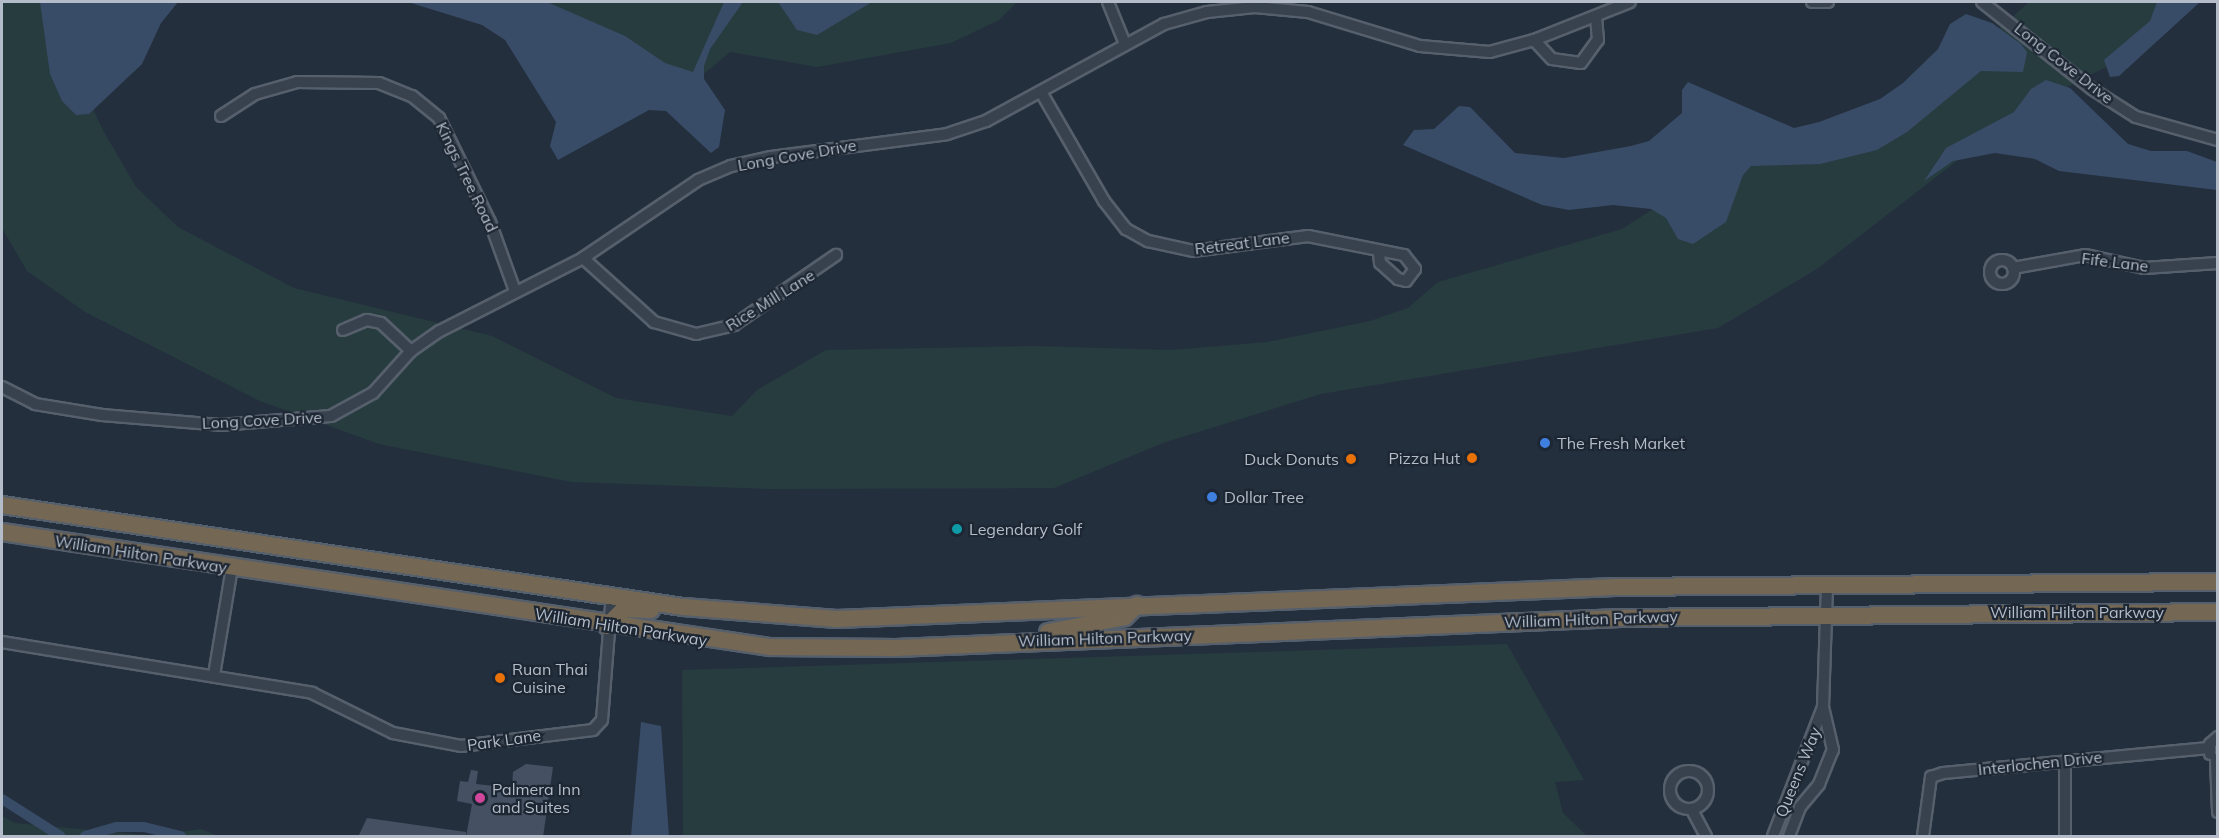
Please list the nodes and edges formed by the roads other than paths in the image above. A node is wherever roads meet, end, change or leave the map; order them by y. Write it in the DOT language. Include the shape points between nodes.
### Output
graph roads {
  1 [pos="1108,2"];
  2 [pos="1630,2"];
  3 [pos="1812,2"];
  4 [pos="1828,2"];
  5 [pos="1982,2"];
  6 [pos="1596,16"];
  7 [pos="1534,40"];
  8 [pos="1125,44"];
  9 [pos="1041,92"];
  10 [pos="221,116"];
  11 [pos="2217,140"];
  12 [pos="1379,253"];
  13 [pos="836,255"];
  14 [pos="583,258"];
  15 [pos="2217,263"];
  16 [pos="2013,268"];
  17 [pos="515,291"];
  18 [pos="343,330"];
  19 [pos="411,351"];
  20 [pos="2,387"];
  21 [pos="2,505"];
  22 [pos="2,532"];
  23 [pos="325,553"];
  24 [pos="232,568"];
  25 [pos="2217,582"];
  26 [pos="1827,584"];
  27 [pos="612,594"];
  28 [pos="1137,605"];
  29 [pos="2217,612"];
  30 [pos="733,613"];
  31 [pos="1827,614"];
  32 [pos="607,626"];
  33 [pos="2,642"];
  34 [pos="991,643"];
  35 [pos="214,675"];
  36 [pos="1823,707"];
  37 [pos="2217,737"];
  38 [pos="2209,748"];
  39 [pos="2217,759"];
  40 [pos="2065,761"];
  41 [pos="1692,810"];
  42 [pos="2217,812"];
  43 [pos="1706,837"];
  44 [pos="1773,837"];
  45 [pos="1789,837"];
  46 [pos="1923,837"];
  47 [pos="2066,837"];
  1 -- 8 [label="street"];
  2 -- 6 [label="street, Long Cove Drive"];
  3 -- 4 [label="street"];
  5 -- 11 [label="street, Long Cove Drive" via="2092,88 2136,117"];
  6 -- 7 [label="street, Long Cove Drive"];
  6 -- 7 [label="street" via="1598,40 1581,63 1552,59"];
  7 -- 8 [label="street, Long Cove Drive" via="1490,52 1450,50 1420,46 1308,12 1255,7 1207,12 1164,24"];
  8 -- 9 [label="street, Long Cove Drive"];
  9 -- 12 [label="street, Retreat Lane" via="1104,201 1125,229 1148,241 1193,251 1308,236"];
  9 -- 14 [label="street, Long Cove Drive" via="986,121 947,134 825,147 731,166 698,180"];
  10 -- 17 [label="street, Kings Tree Road" via="255,94 297,82 380,83 412,96 439,118 490,222"];
  13 -- 14 [label="street, Rice Mill Lane" via="734,325 696,334 654,322"];
  14 -- 17 [label="street, Long Cove Drive"];
  15 -- 16 [label="street, Fife Lane" via="2144,268 2085,255"];
  17 -- 19 [label="street, Long Cove Drive"];
  18 -- 19 [label="street" via="367,320 381,323"];
  19 -- 20 [label="street, Long Cove Drive" via="373,393 331,416 220,425 102,415 35,404"];
  21 -- 23 [label="highway, William Hilton Parkway"];
  22 -- 24 [label="highway, William Hilton Parkway"];
  23 -- 24 [label="highway" via="249,550"];
  23 -- 27 [label="highway, William Hilton Parkway"];
  24 -- 32 [label="highway, William Hilton Parkway"];
  24 -- 35 [label="street"];
  25 -- 26 [label="highway, William Hilton Parkway"];
  26 -- 28 [label="highway, William Hilton Parkway"];
  26 -- 31 [label="street, Queens Way"];
  27 -- 30 [label="highway, William Hilton Parkway"];
  27 -- 32 [label="street, Park Lane"];
  28 -- 30 [label="highway, William Hilton Parkway" via="837,619"];
  28 -- 34 [label="highway" via="1125,617"];
  29 -- 31 [label="highway, William Hilton Parkway"];
  30 -- 32 [label="highway" via="624,609"];
  31 -- 34 [label="highway, William Hilton Parkway" via="1620,618"];
  31 -- 36 [label="street, Queens Way"];
  32 -- 34 [label="highway, William Hilton Parkway" via="770,647 896,648"];
  32 -- 35 [label="street, Park Lane" via="602,720 593,730 461,746 439,744 393,734 312,693"];
  33 -- 35 [label="street, Park Lane"];
  36 -- 44 [label="street, Queens Way"];
  36 -- 45 [label="street, Queens Way" via="1833,750 1819,784 1800,807"];
  37 -- 38 [label="street"];
  38 -- 39 [label="street"];
  38 -- 40 [label="street, Interlochen Drive"];
  39 -- 42 [label="street"];
  40 -- 46 [label="street, Interlochen Drive" via="1931,777"];
  40 -- 47 [label="street"];
  41 -- 43 [label="street"];
}
